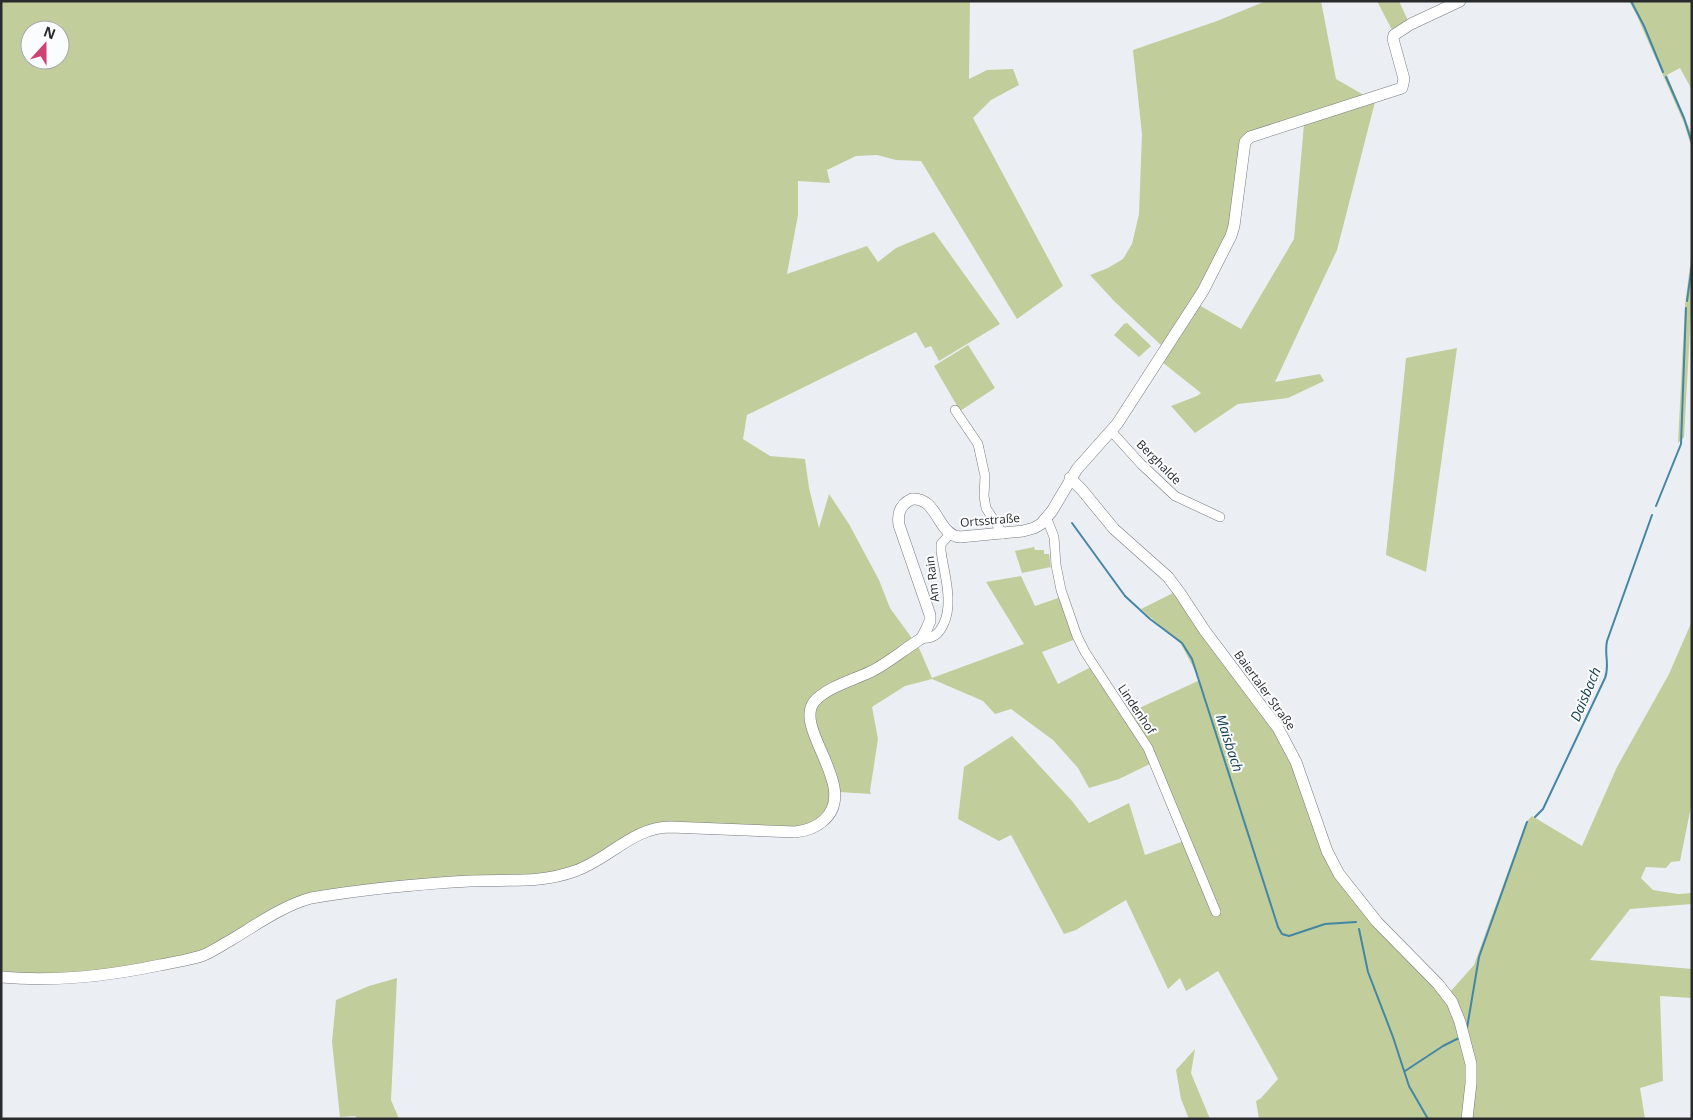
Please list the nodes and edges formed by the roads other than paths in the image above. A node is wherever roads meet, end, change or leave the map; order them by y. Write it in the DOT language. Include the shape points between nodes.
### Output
graph roads {
  1 [pos="1460,1"];
  2 [pos="955,410"];
  3 [pos="1111,431"];
  4 [pos="1070,478"];
  5 [pos="1220,517"];
  6 [pos="1047,519"];
  7 [pos="950,534"];
  8 [pos="1003,534"];
  9 [pos="919,640"];
  10 [pos="1216,912"];
  11 [pos="1,977"];
  12 [pos="1467,1119"];
  1 -- 3 [label="street" via="1394,35 1404,78 1402,88 1247,139 1233,232 1203,291"];
  2 -- 8 [label="street" via="978,444 985,476 986,508"];
  3 -- 4 [label="street"];
  3 -- 5 [label="street, Berghalde" via="1175,496"];
  4 -- 6 [label="street"];
  4 -- 12 [label="street, Baiertaler Straße" via="1114,529 1168,577 1180,592 1205,631 1278,728 1296,762 1327,851 1339,874 1377,922 1452,1002 1465,1040 1472,1076"];
  6 -- 8 [label="street, Ortsstraße" via="1034,528"];
  6 -- 10 [label="street, Lindenhof" via="1054,537 1061,590 1076,636 1148,748"];
  7 -- 8 [label="street, Ortsstraße" via="960,537"];
  7 -- 9 [label="street, Am Rain" via="941,544 948,612 935,636"];
  7 -- 9 [label="street, Ortsstraße" via="923,500 909,500 899,511 899,525 930,616"];
  9 -- 11 [label="street" via="874,670 829,691 813,703 810,714 812,727 835,789 834,802 826,819 803,832 657,828 640,834 585,867 550,879 404,885 311,898 283,909 205,955 187,960 90,977"];
}
